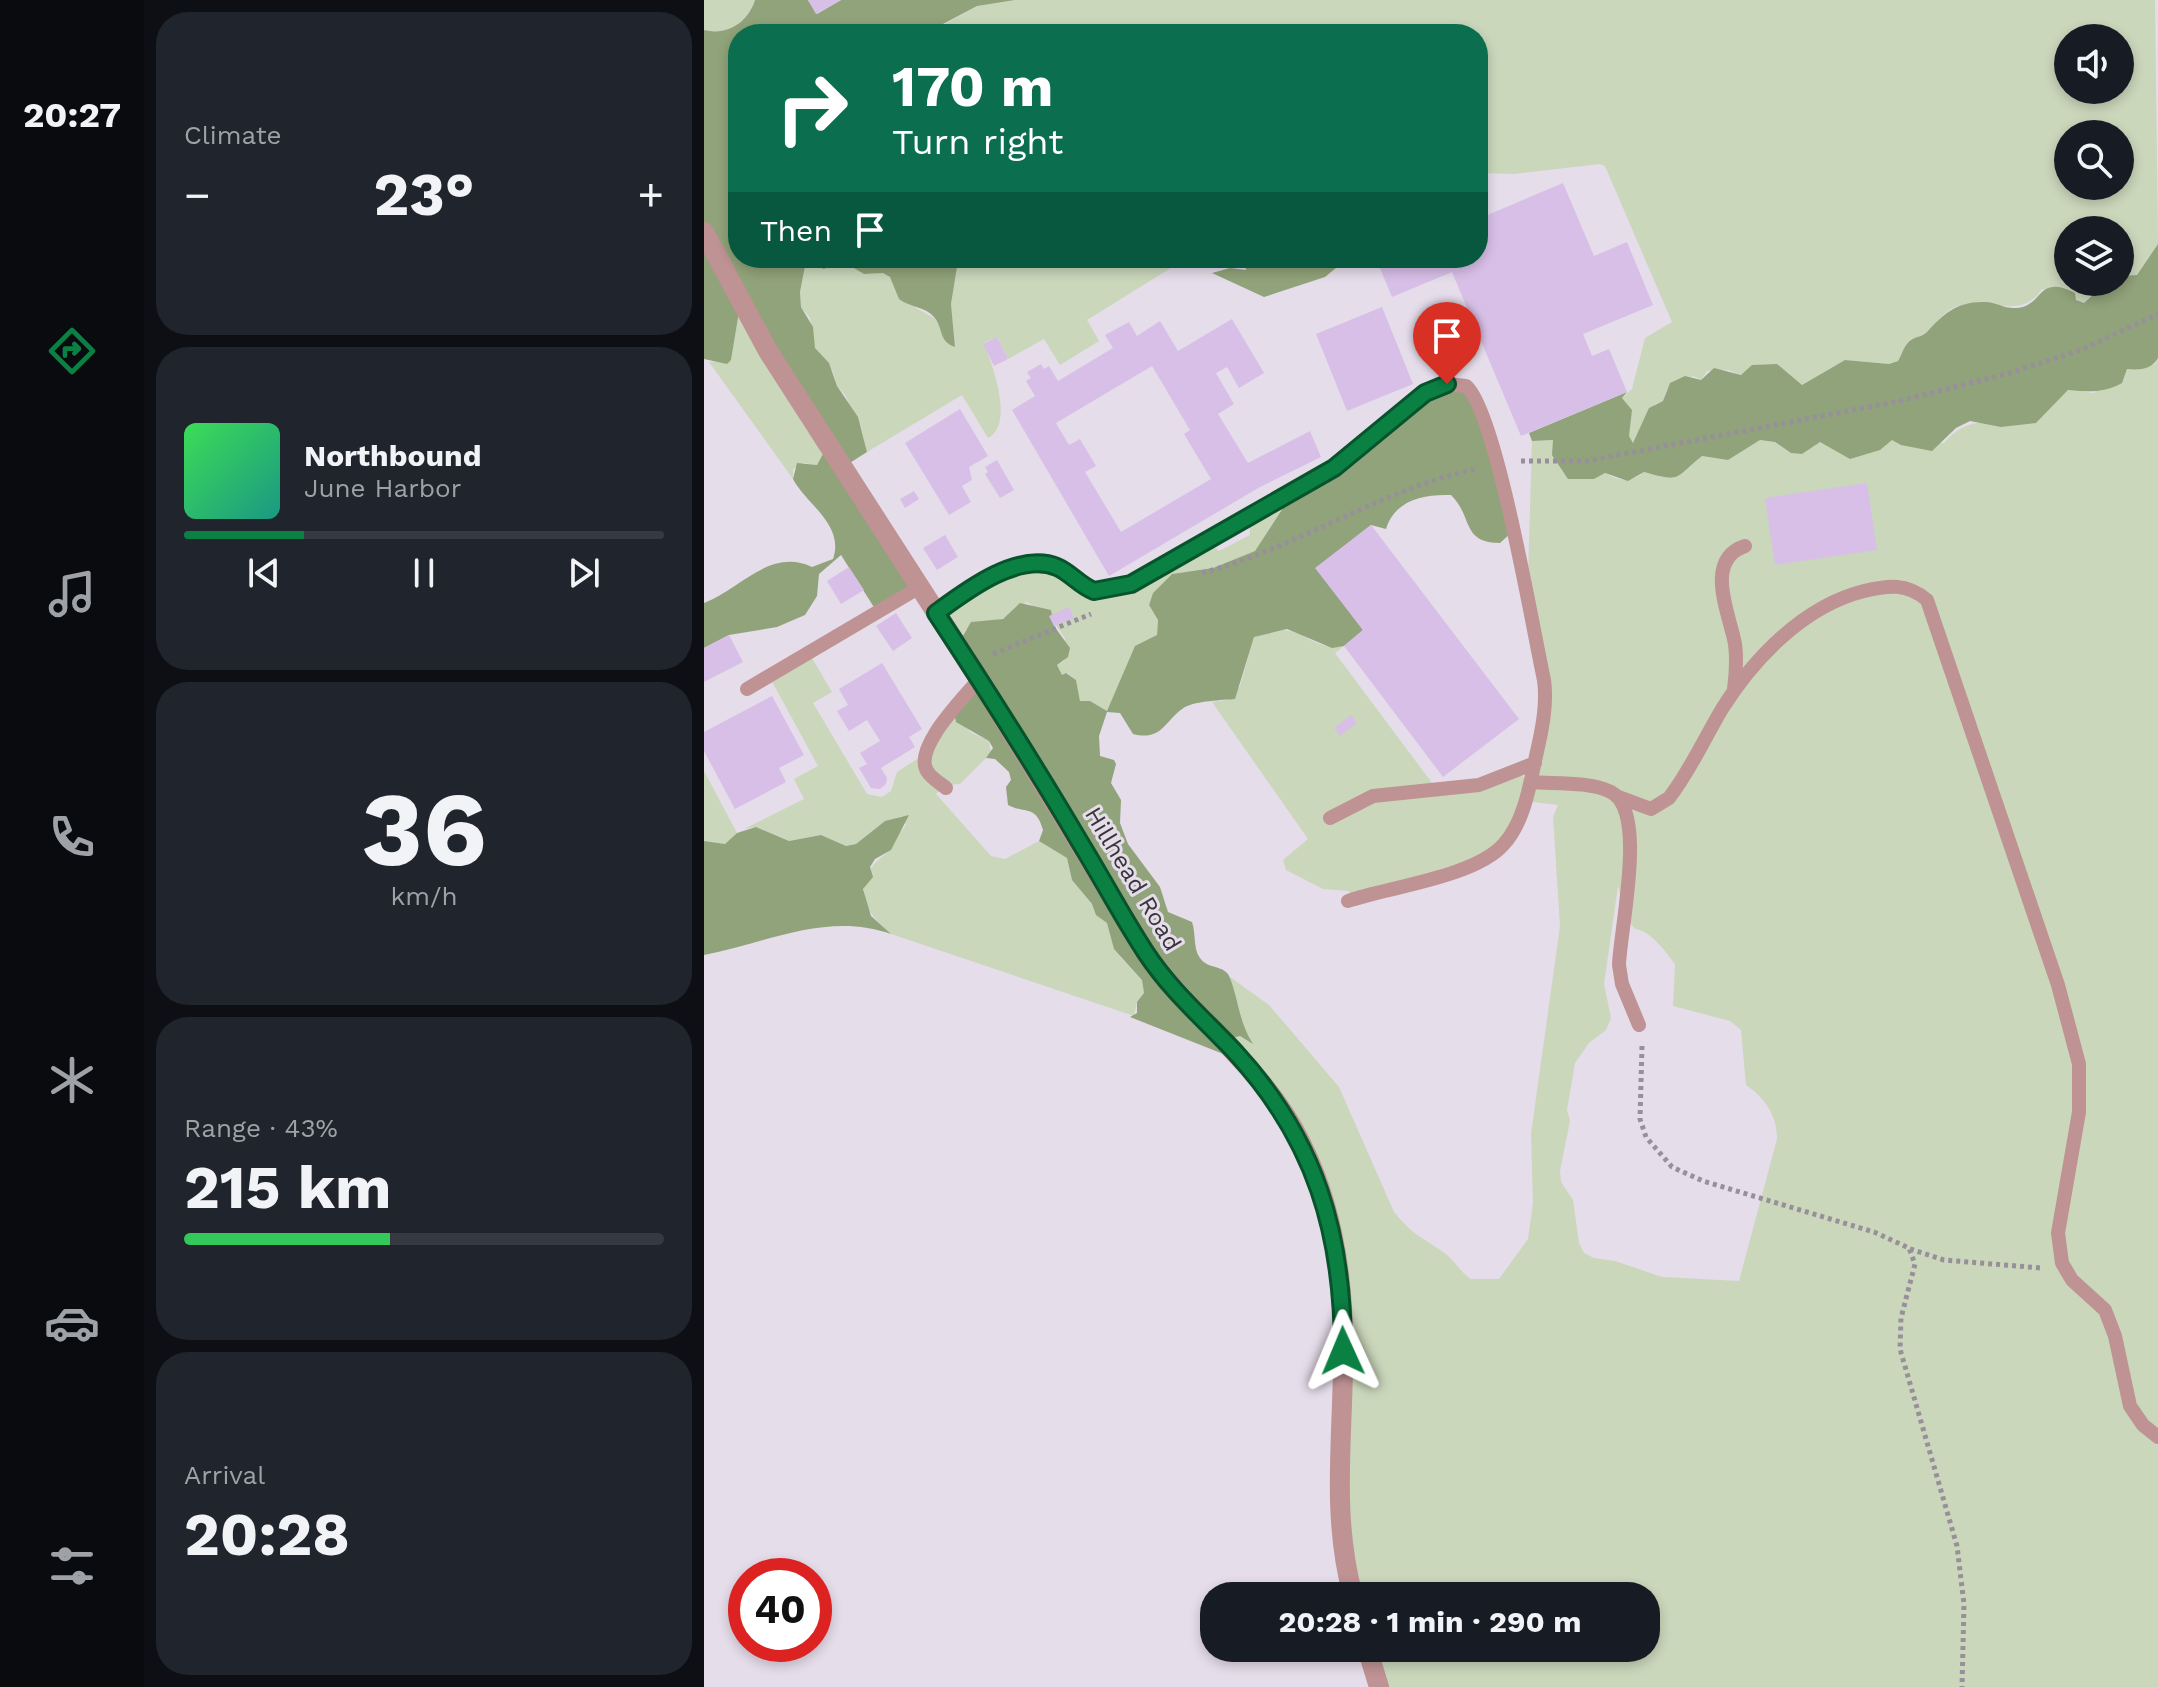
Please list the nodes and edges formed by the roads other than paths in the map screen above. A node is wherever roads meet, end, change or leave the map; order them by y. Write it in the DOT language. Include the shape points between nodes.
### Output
graph roads {
  1 [pos="704,232"];
  2 [pos="1745,546"];
  3 [pos="920,587"];
  4 [pos="936,613"];
  5 [pos="975,672"];
  6 [pos="747,689"];
  7 [pos="1733,693"];
  8 [pos="1535,763"];
  9 [pos="1531,782"];
  10 [pos="946,788"];
  11 [pos="1616,796"];
  12 [pos="1330,818"];
  13 [pos="1348,901"];
  14 [pos="1639,1025"];
  15 [pos="2158,1437"];
  16 [pos="1350,1582"];
  17 [pos="1371,1662"];
  18 [pos="1379,1687"];
  1 -- 3 [label="street, Hillhead Road" via="761,340"];
  2 -- 7 [label="lane" via="1728,557 1723,573 1736,657"];
  3 -- 4 [label="street, Hillhead Road"];
  3 -- 6 [label="lane"];
  4 -- 5 [label="street, Hillhead Road"];
  4 -- 8 [label="lane" via="1001,573 1025,565 1056,566 1094,591 1131,584 1334,468 1425,393 1457,383 1475,393 1497,464 1545,689"];
  5 -- 10 [label="lane" via="927,749 926,769"];
  5 -- 16 [label="street, Hillhead Road" via="1148,956 1274,1099 1309,1160 1330,1222 1342,1304 1338,1497"];
  7 -- 11 [label="lane" via="1677,788 1661,805 1641,808"];
  7 -- 15 [label="lane" via="1780,638 1845,598 1899,586 1919,593 1934,610 2058,985 2079,1064 2079,1112 2058,1233 2062,1263 2078,1287 2105,1310 2130,1406"];
  8 -- 9 [label="lane"];
  8 -- 12 [label="lane" via="1479,785 1373,796"];
  9 -- 11 [label="lane" via="1602,789"];
  9 -- 13 [label="lane" via="1514,831 1493,854"];
  11 -- 14 [label="lane" via="1631,838 1619,965"];
  17 -- 18 [label="street"];
}
